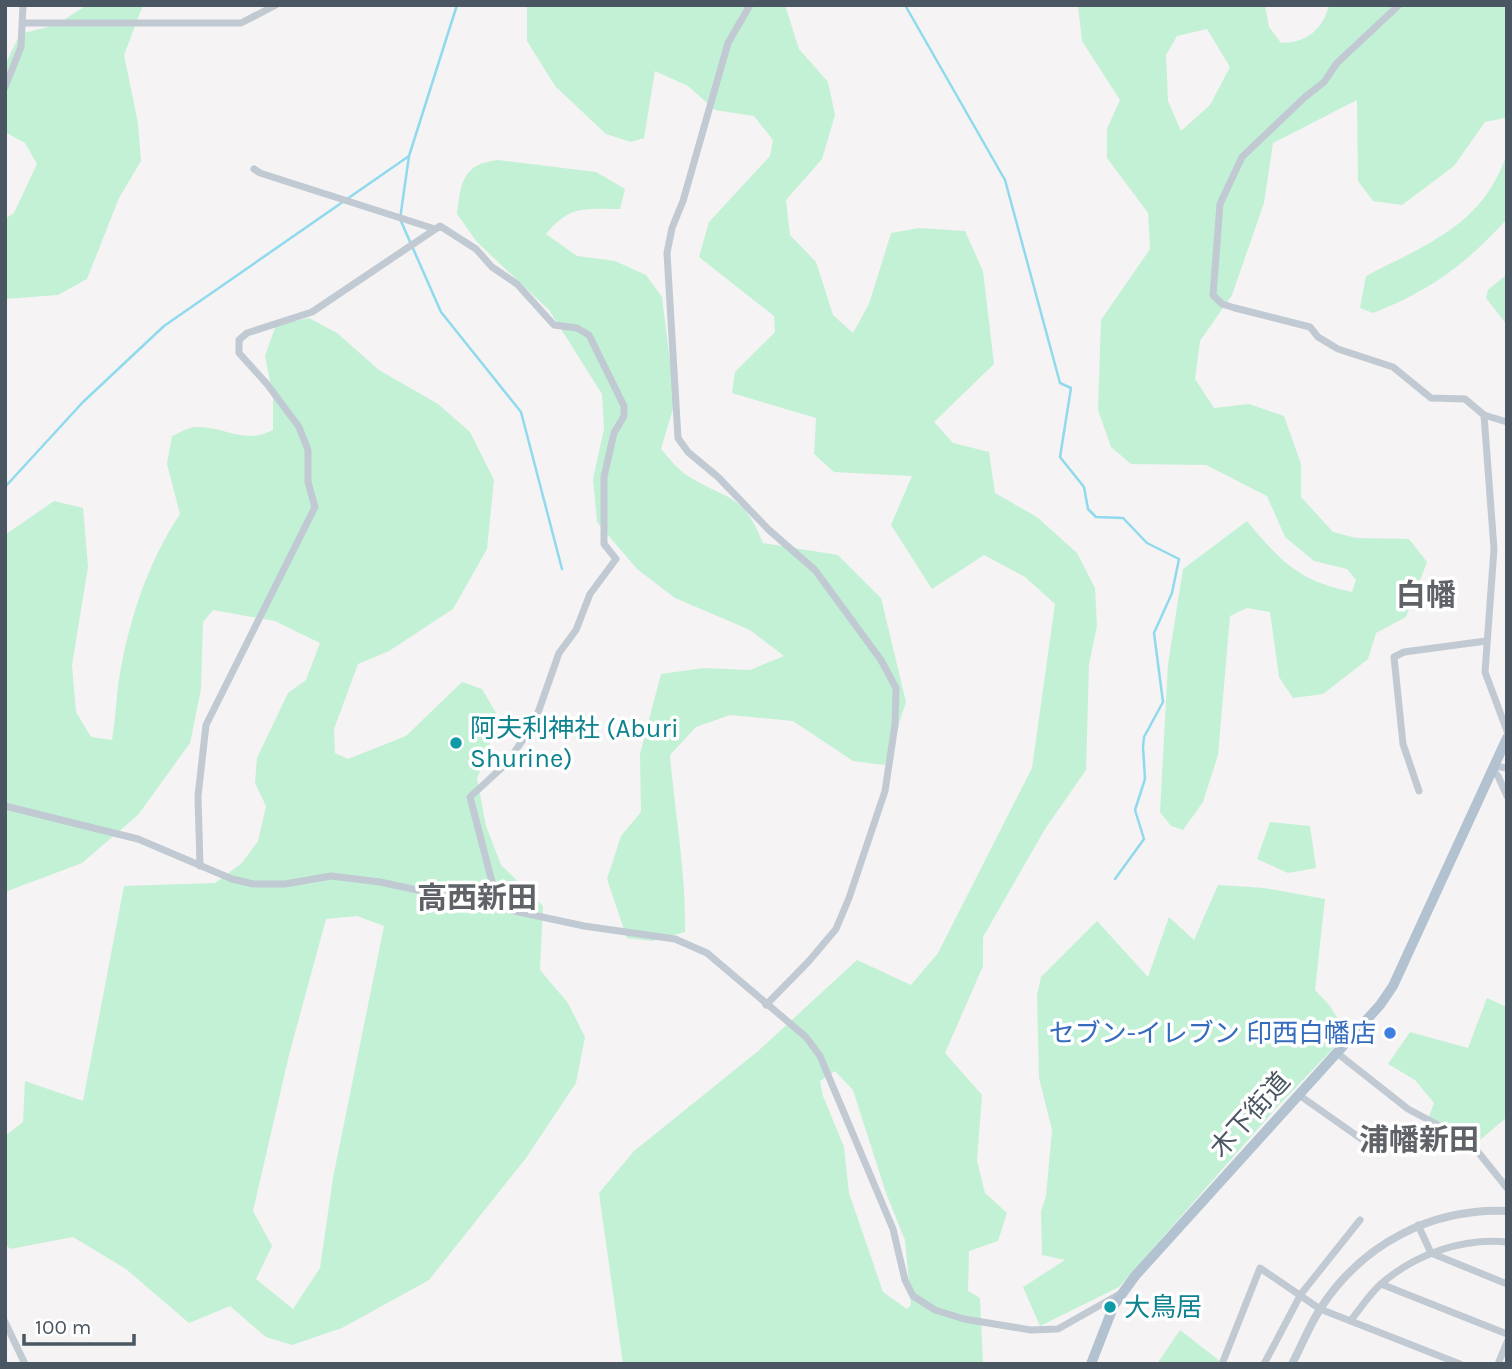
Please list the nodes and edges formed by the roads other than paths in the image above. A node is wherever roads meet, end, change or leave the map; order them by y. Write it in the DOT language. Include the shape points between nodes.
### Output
graph roads {
  1 [pos="23,5"];
  2 [pos="275,5"];
  3 [pos="750,5"];
  4 [pos="1399,5"];
  5 [pos="24,23"];
  6 [pos="5,86"];
  7 [pos="254,169"];
  8 [pos="435,229"];
  9 [pos="1484,415"];
  10 [pos="1507,422"];
  11 [pos="1486,641"];
  12 [pos="1507,731"];
  13 [pos="1507,738"];
  14 [pos="1493,768"];
  15 [pos="1507,768"];
  16 [pos="1419,791"];
  17 [pos="1507,796"];
  18 [pos="5,806"];
  19 [pos="200,866"];
  20 [pos="499,909"];
  21 [pos="766,1005"];
  22 [pos="1337,1053"];
  23 [pos="1299,1095"];
  24 [pos="1377,1150"];
  25 [pos="1507,1188"];
  26 [pos="1507,1212"];
  27 [pos="1360,1220"];
  28 [pos="1418,1225"];
  29 [pos="1507,1242"];
  30 [pos="1431,1253"];
  31 [pos="1381,1283"];
  32 [pos="1507,1284"];
  33 [pos="1122,1293"];
  34 [pos="1301,1294"];
  35 [pos="1320,1309"];
  36 [pos="1351,1320"];
  37 [pos="5,1322"];
  38 [pos="1507,1334"];
  39 [pos="1507,1342"];
  40 [pos="25,1364"];
  41 [pos="1091,1364"];
  42 [pos="1222,1364"];
  43 [pos="1264,1364"];
  44 [pos="1292,1364"];
  45 [pos="1460,1364"];
  46 [pos="1498,1364"];
  1 -- 5 [label="street"];
  2 -- 5 [label="street" via="241,23"];
  3 -- 21 [label="street" via="728,43 667,253 678,438 815,570 896,688 885,791 849,898 836,929"];
  4 -- 9 [label="street" via="1242,157 1220,204 1213,295 1235,309 1310,327 1338,349 1393,368 1431,398 1465,399"];
  5 -- 6 [label="street" via="18,58"];
  7 -- 8 [label="street"];
  8 -- 19 [label="street" via="312,312 247,333 239,340 239,353 299,427 308,450 308,482 315,507 206,725 198,796"];
  8 -- 20 [label="street" via="444,227 476,249 517,284 554,325 589,335 624,406 604,477 604,544 616,559 590,594 576,630 559,653 534,724 506,764 470,797"];
  9 -- 10 [label="street"];
  9 -- 11 [label="street" via="1494,549"];
  11 -- 12 [label="street" via="1485,672"];
  11 -- 16 [label="street" via="1394,656 1403,744"];
  13 -- 14 [label="main road, 木下街道"];
  14 -- 15 [label="street"];
  14 -- 17 [label="street"];
  14 -- 22 [label="main road, 木下街道" via="1393,986"];
  18 -- 19 [label="street" via="138,839"];
  19 -- 20 [label="street" via="253,884 331,876 380,882"];
  20 -- 21 [label="street" via="675,939 707,953"];
  21 -- 33 [label="street" via="806,1037 820,1056 893,1229 913,1296 935,1310 964,1319 1031,1330 1058,1329"];
  22 -- 23 [label="main road, 木下街道"];
  22 -- 25 [label="street" via="1408,1109 1470,1142"];
  23 -- 24 [label="street"];
  23 -- 33 [label="main road, 木下街道"];
  26 -- 28 [label="street" via="1463,1213"];
  27 -- 34 [label="street"];
  28 -- 30 [label="street"];
  28 -- 35 [label="street" via="1358,1263"];
  29 -- 30 [label="street" via="1469,1242"];
  30 -- 31 [label="street"];
  30 -- 32 [label="street"];
  31 -- 36 [label="street"];
  31 -- 38 [label="street"];
  33 -- 41 [label="main road, 木下街道"];
  34 -- 35 [label="street"];
  34 -- 42 [label="street" via="1260,1268"];
  34 -- 43 [label="street"];
  35 -- 36 [label="street"];
  35 -- 44 [label="street"];
  36 -- 45 [label="street"];
  37 -- 40 [label="street"];
  39 -- 46 [label="street"];
}
